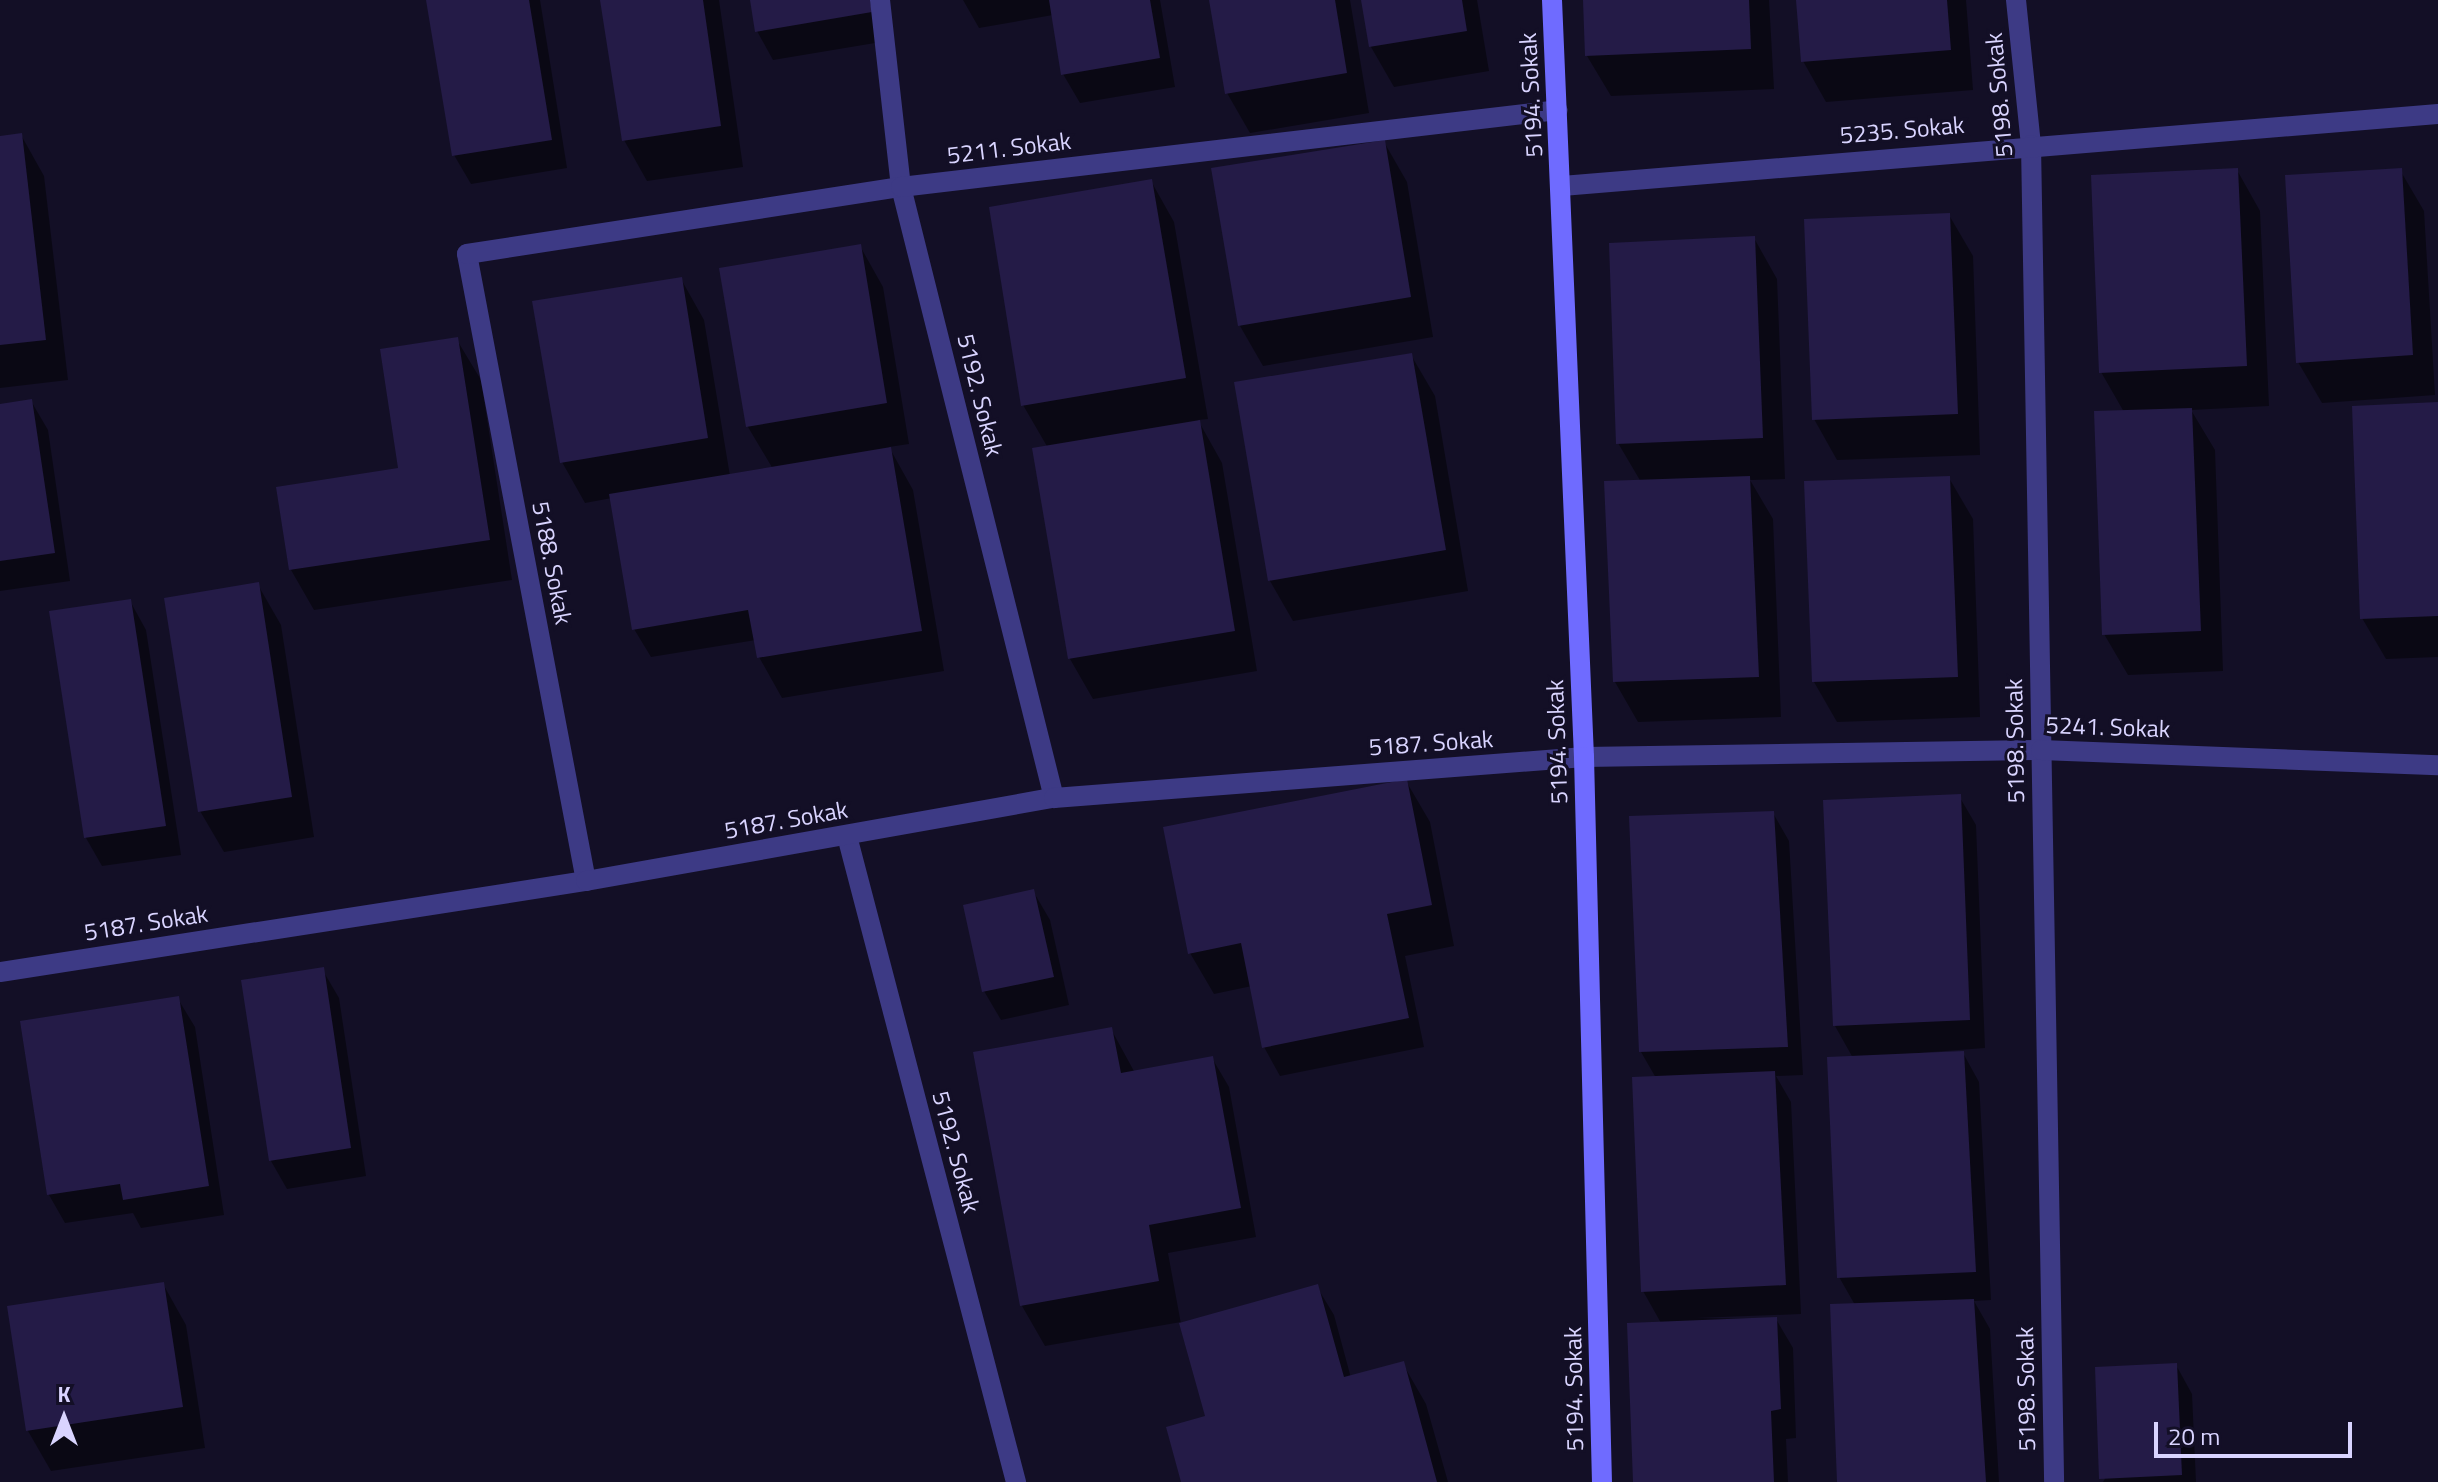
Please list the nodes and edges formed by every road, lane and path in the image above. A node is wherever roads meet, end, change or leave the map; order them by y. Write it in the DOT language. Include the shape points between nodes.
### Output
graph roads {
  1 [pos="880,0"];
  2 [pos="1552,0"];
  3 [pos="2016,0"];
  4 [pos="1558,110"];
  5 [pos="2438,114"];
  6 [pos="2031,145"];
  7 [pos="1562,186"];
  8 [pos="901,187"];
  9 [pos="467,254"];
  10 [pos="2041,750"];
  11 [pos="1584,757"];
  12 [pos="2438,765"];
  13 [pos="1054,798"];
  14 [pos="847,836"];
  15 [pos="586,881"];
  16 [pos="0,972"];
  17 [pos="1016,1482"];
  18 [pos="1602,1482"];
  19 [pos="2054,1482"];
  1 -- 8 [label="street, 5192. Sokak"];
  2 -- 4 [label="street, 5194. Sokak"];
  3 -- 6 [label="street, 5198. Sokak"];
  4 -- 7 [label="street, 5194. Sokak"];
  4 -- 8 [label="street, 5211. Sokak"];
  5 -- 6 [label="street, 5235. Sokak"];
  6 -- 7 [label="street, 5235. Sokak"];
  6 -- 10 [label="street, 5198. Sokak"];
  7 -- 11 [label="street, 5194. Sokak"];
  8 -- 9 [label="street, 5211. Sokak"];
  8 -- 13 [label="street, 5192. Sokak"];
  9 -- 15 [label="street, 5188. Sokak"];
  10 -- 11 [label="street, 5241. Sokak"];
  10 -- 12 [label="street, 5241. Sokak"];
  10 -- 19 [label="street, 5198. Sokak"];
  11 -- 13 [label="street, 5187. Sokak"];
  11 -- 18 [label="street, 5194. Sokak"];
  13 -- 14 [label="street, 5187. Sokak"];
  14 -- 15 [label="street, 5187. Sokak"];
  14 -- 17 [label="street, 5192. Sokak"];
  15 -- 16 [label="street, 5187. Sokak"];
}
